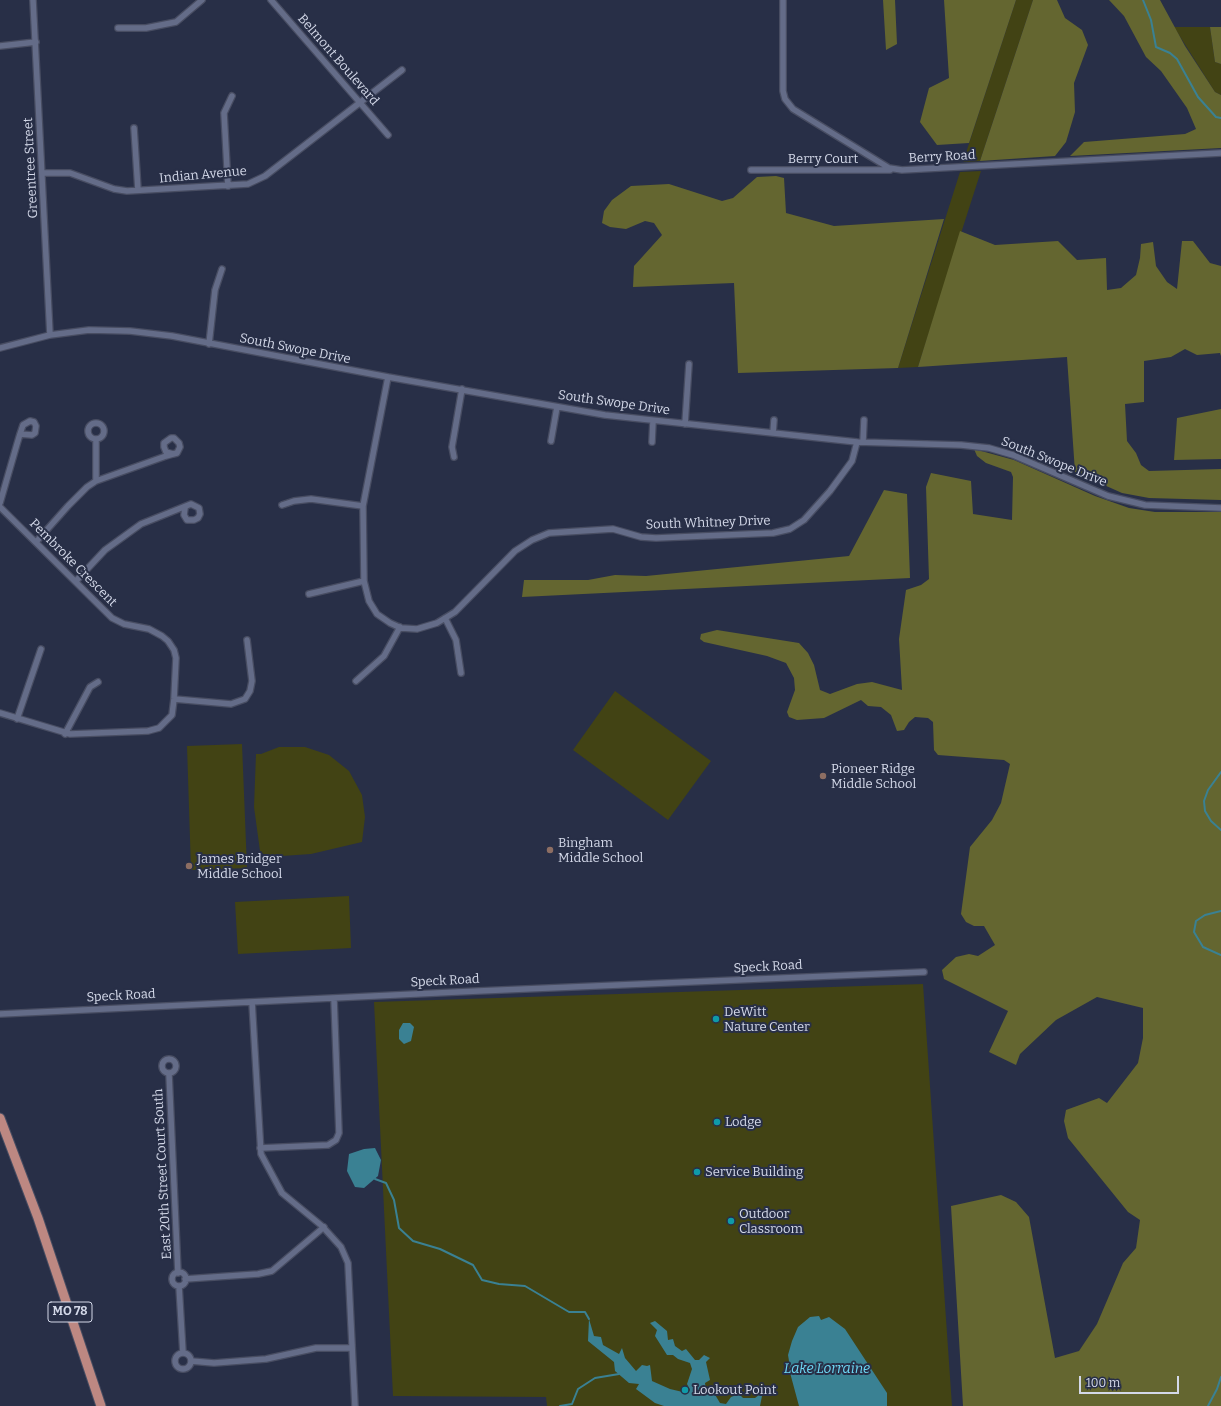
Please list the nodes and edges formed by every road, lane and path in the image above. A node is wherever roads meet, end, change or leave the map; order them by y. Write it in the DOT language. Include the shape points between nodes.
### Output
graph roads {
  1 [pos="33,0"];
  2 [pos="202,0"];
  3 [pos="271,0"];
  4 [pos="783,0"];
  5 [pos="118,28"];
  6 [pos="36,42"];
  7 [pos="0,46"];
  8 [pos="402,70"];
  9 [pos="232,96"];
  10 [pos="360,103"];
  11 [pos="134,128"];
  12 [pos="388,135"];
  13 [pos="1221,153"];
  14 [pos="752,170"];
  15 [pos="894,170"];
  16 [pos="42,173"];
  17 [pos="228,186"];
  18 [pos="138,190"];
  19 [pos="222,269"];
  20 [pos="50,335"];
  21 [pos="209,344"];
  22 [pos="0,348"];
  23 [pos="689,364"];
  24 [pos="388,377"];
  25 [pos="462,389"];
  26 [pos="557,407"];
  27 [pos="774,420"];
  28 [pos="864,420"];
  29 [pos="653,421"];
  30 [pos="685,424"];
  31 [pos="773,433"];
  32 [pos="20,434"];
  33 [pos="96,439"];
  34 [pos="551,441"];
  35 [pos="652,442"];
  36 [pos="860,442"];
  37 [pos="172,454"];
  38 [pos="454,457"];
  39 [pos="96,481"];
  40 [pos="0,502"];
  41 [pos="282,505"];
  42 [pos="363,506"];
  43 [pos="0,507"];
  44 [pos="185,508"];
  45 [pos="1221,508"];
  46 [pos="36,542"];
  47 [pos="76,581"];
  48 [pos="364,581"];
  49 [pos="309,594"];
  50 [pos="445,618"];
  51 [pos="400,627"];
  52 [pos="247,640"];
  53 [pos="41,649"];
  54 [pos="461,673"];
  55 [pos="356,681"];
  56 [pos="98,682"];
  57 [pos="174,699"];
  58 [pos="0,713"];
  59 [pos="17,719"];
  60 [pos="65,734"];
  61 [pos="924,972"];
  62 [pos="334,999"];
  63 [pos="252,1002"];
  64 [pos="0,1014"];
  65 [pos="169,1074"];
  66 [pos="0,1118"];
  67 [pos="260,1148"];
  68 [pos="324,1227"];
  69 [pos="178,1273"];
  70 [pos="185,1279"];
  71 [pos="179,1286"];
  72 [pos="352,1348"];
  73 [pos="183,1353"];
  74 [pos="191,1361"];
  75 [pos="101,1406"];
  76 [pos="355,1406"];
  1 -- 6 [label="street, Greentree Street"];
  2 -- 5 [label="street" via="176,22 146,28"];
  3 -- 10 [label="street, Belmont Boulevard"];
  4 -- 15 [label="street, Berry Road" via="785,99 793,109"];
  6 -- 7 [label="street"];
  6 -- 16 [label="street, Greentree Street"];
  8 -- 10 [label="street, Indian Avenue"];
  9 -- 17 [label="street" via="224,112"];
  10 -- 12 [label="street, Belmont Boulevard"];
  10 -- 17 [label="street, Indian Avenue" via="265,176 248,184"];
  11 -- 18 [label="street"];
  13 -- 15 [label="street, Berry Road"];
  14 -- 15 [label="street, Berry Court"];
  16 -- 18 [label="street, Indian Avenue" via="70,173 114,189"];
  16 -- 20 [label="street, Greentree Street"];
  17 -- 18 [label="street, Indian Avenue"];
  19 -- 21 [label="street" via="215,290"];
  20 -- 21 [label="street, South Swope Drive" via="90,330 130,331"];
  20 -- 22 [label="street, South Swope Drive"];
  21 -- 24 [label="street, South Swope Drive"];
  23 -- 30 [label="street"];
  24 -- 25 [label="street, South Swope Drive"];
  24 -- 42 [label="street, South Whitney Drive"];
  25 -- 26 [label="street, South Swope Drive"];
  25 -- 38 [label="street" via="452,447"];
  26 -- 29 [label="street, South Swope Drive"];
  26 -- 34 [label="street"];
  27 -- 31 [label="street"];
  28 -- 36 [label="street, South Whitney Drive"];
  29 -- 30 [label="street, South Swope Drive"];
  29 -- 35 [label="street"];
  30 -- 31 [label="street, South Swope Drive"];
  31 -- 36 [label="street, South Swope Drive"];
  32 -- 40 [label="street"];
  33 -- 39 [label="street"];
  36 -- 45 [label="street, South Swope Drive" via="961,444 989,448 1013,455 1108,496 1145,505"];
  36 -- 50 [label="street, South Whitney Drive" via="852,461 830,491 804,520 790,529 773,533 656,538 641,537 613,528 549,533 514,551 467,602"];
  37 -- 39 [label="street"];
  39 -- 46 [label="street" via="78,496"];
  41 -- 42 [label="street" via="294,500 311,499"];
  42 -- 48 [label="street, South Whitney Drive"];
  43 -- 46 [label="street, Pembroke Crescent"];
  44 -- 47 [label="street" via="155,517 122,536"];
  46 -- 47 [label="street, Pembroke Crescent"];
  47 -- 57 [label="street, Pembroke Crescent" via="112,618 124,624 150,629 168,641 176,658"];
  48 -- 49 [label="street"];
  48 -- 51 [label="street, South Whitney Drive" via="377,614"];
  50 -- 51 [label="street, South Whitney Drive" via="417,629"];
  50 -- 54 [label="street" via="456,640"];
  51 -- 55 [label="street" via="384,656"];
  52 -- 57 [label="street" via="252,681 245,698 231,704"];
  53 -- 59 [label="street"];
  56 -- 60 [label="street" via="90,687"];
  57 -- 60 [label="street, Pembroke Crescent" via="172,715 159,728 148,731"];
  58 -- 59 [label="street, Pembroke Crescent"];
  59 -- 60 [label="street, Pembroke Crescent"];
  61 -- 62 [label="street, Speck Road"];
  62 -- 63 [label="street, Speck Road"];
  62 -- 67 [label="street" via="339,1133 336,1140 328,1145"];
  63 -- 64 [label="street, Speck Road"];
  63 -- 67 [label="street"];
  65 -- 69 [label="street, East 20th Street Court South"];
  66 -- 75 [label="main road, MO 78" via="38,1218"];
  67 -- 68 [label="street" via="264,1162 282,1194"];
  68 -- 70 [label="street" via="272,1270 258,1274"];
  68 -- 72 [label="street" via="341,1247 348,1262"];
  69 -- 70 [label="street, East 20th Street Court South"];
  69 -- 71 [label="street, East 20th Street Court South" via="174,1274 172,1279 173,1283"];
  70 -- 71 [label="street" via="183,1285"];
  71 -- 73 [label="street, East 20th Street Court South"];
  72 -- 74 [label="street" via="316,1348 266,1359 214,1363"];
  72 -- 76 [label="street"];
  73 -- 74 [label="street" via="189,1355"];
  73 -- 74 [label="street, East 20th Street Court South" via="176,1356 176,1365 185,1368"];
}
